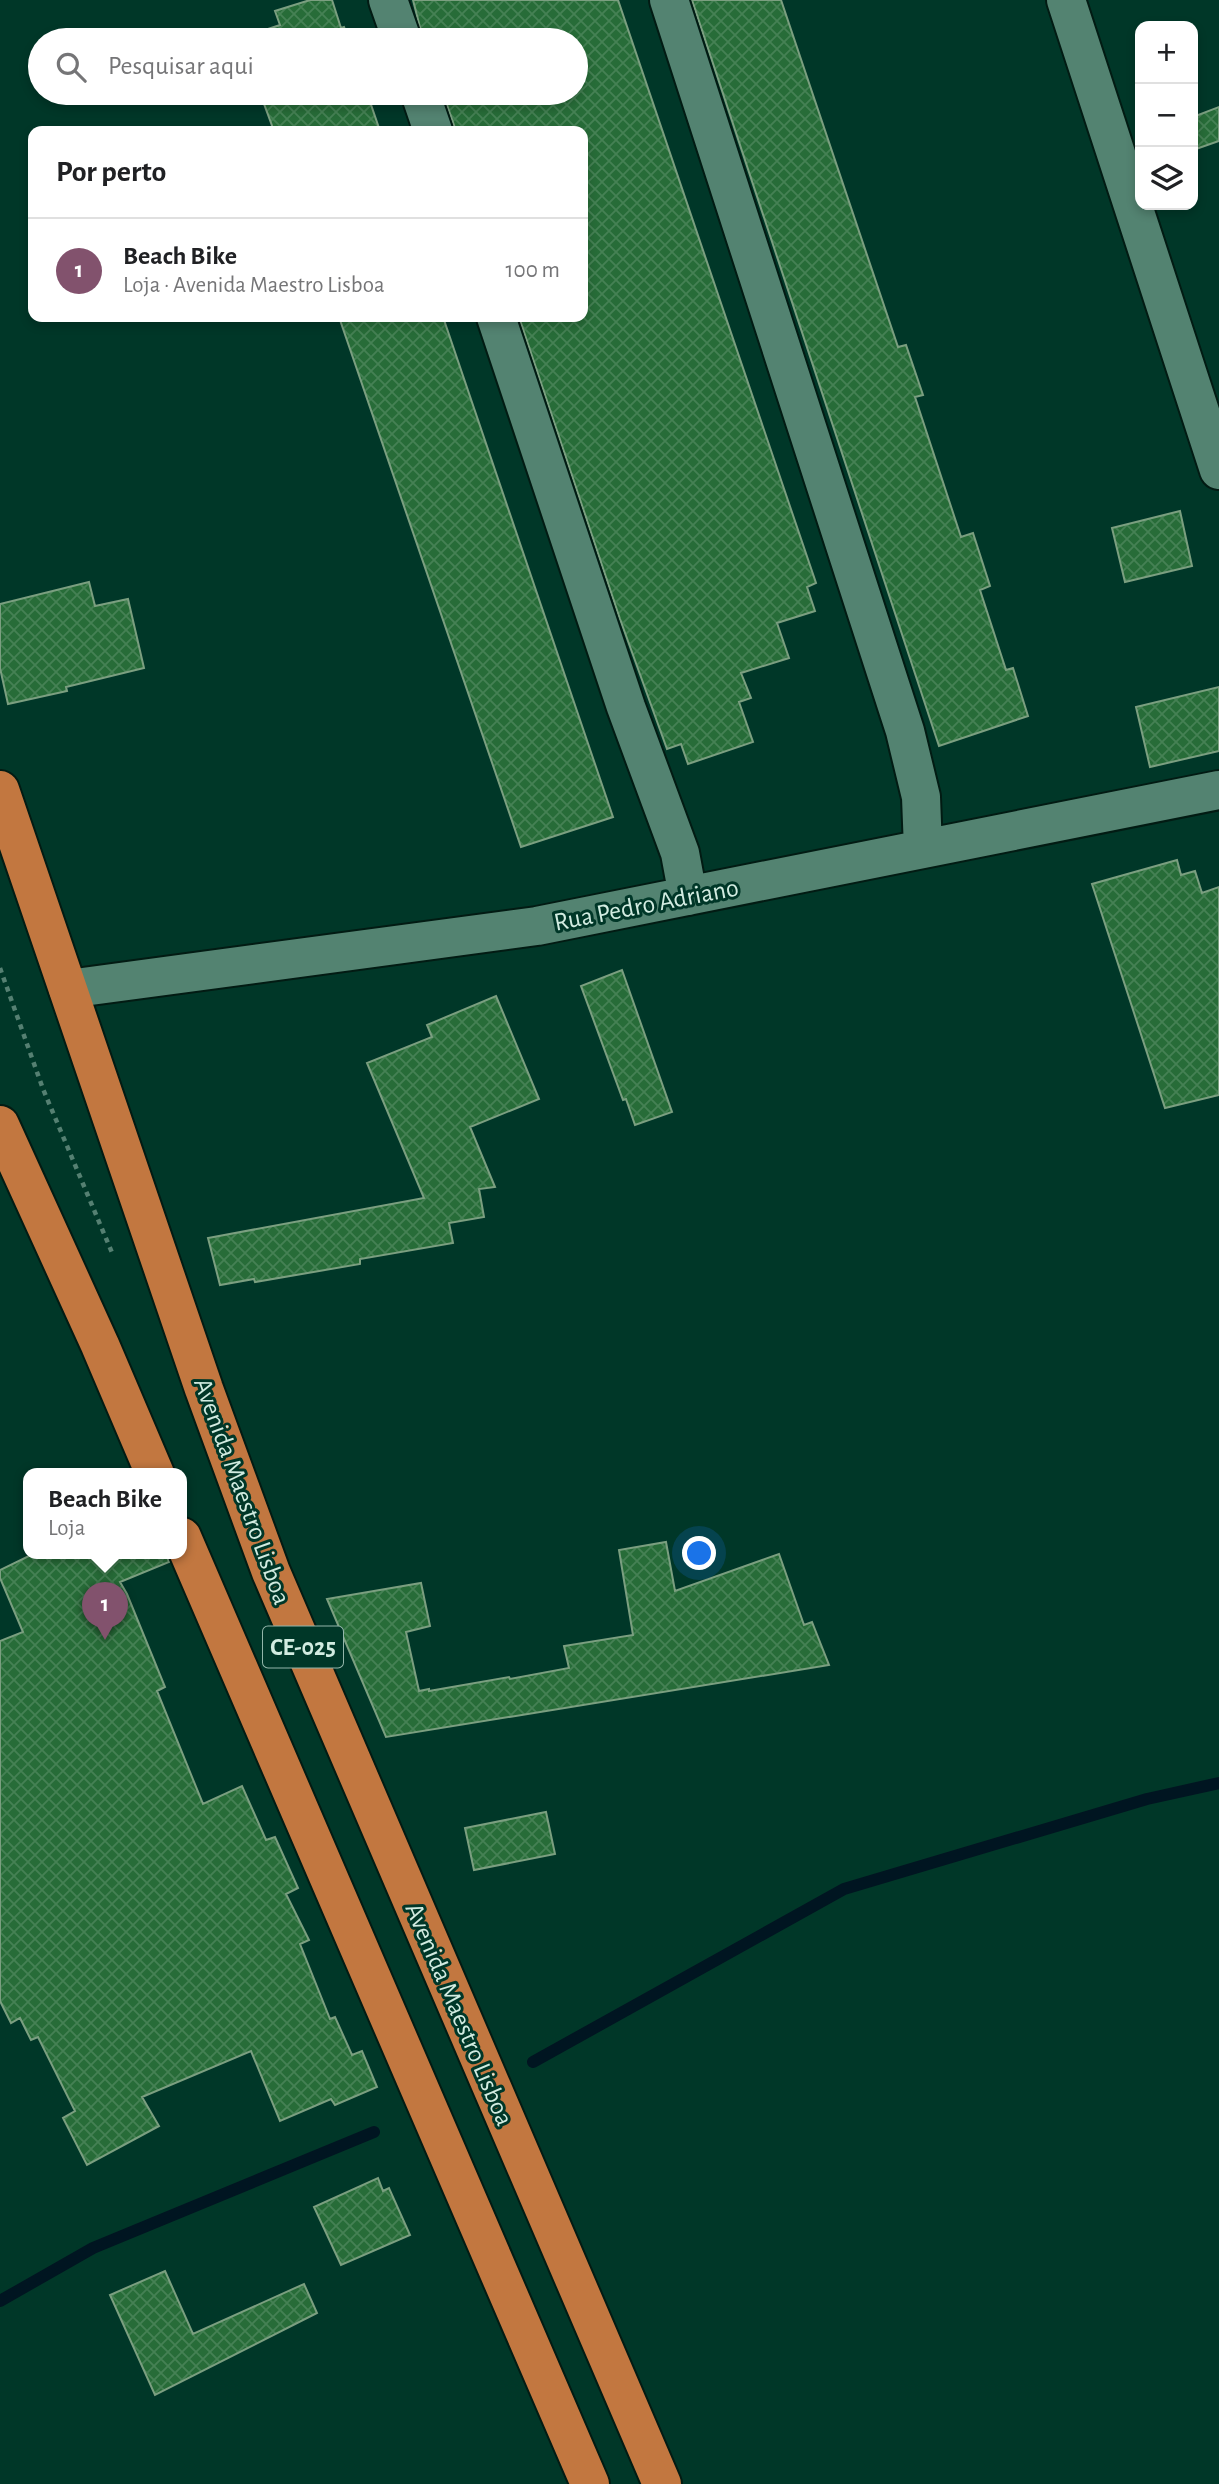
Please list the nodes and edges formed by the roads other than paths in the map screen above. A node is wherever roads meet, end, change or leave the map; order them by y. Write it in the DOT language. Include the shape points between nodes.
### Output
graph roads {
  1 [pos="388,0"];
  2 [pos="669,0"];
  3 [pos="1066,0"];
  4 [pos="398,28"];
  5 [pos="424,105"];
  6 [pos="431,126"];
  7 [pos="498,322"];
  8 [pos="1219,470"];
  9 [pos="0,790"];
  10 [pos="1219,790"];
  11 [pos="923,849"];
  12 [pos="688,896"];
  13 [pos="68,989"];
  14 [pos="0,1125"];
  15 [pos="152,1468"];
  16 [pos="187,1549"];
  17 [pos="590,2484"];
  18 [pos="662,2484"];
  1 -- 4 [label="street"];
  2 -- 11 [label="street" via="905,731 921,797"];
  3 -- 8 [label="street"];
  5 -- 6 [label="street"];
  7 -- 12 [label="street" via="626,707 680,853"];
  9 -- 13 [label="highway, Avenida Maestro Lisboa / CE-025"];
  10 -- 11 [label="street, Rua Pedro Adriano"];
  11 -- 12 [label="street, Rua Pedro Adriano"];
  12 -- 13 [label="street, Rua Pedro Adriano" via="537,926"];
  13 -- 18 [label="highway, Avenida Maestro Lisboa / CE-025" via="271,1572"];
  14 -- 15 [label="highway"];
  16 -- 17 [label="highway, CE-025"];
}
